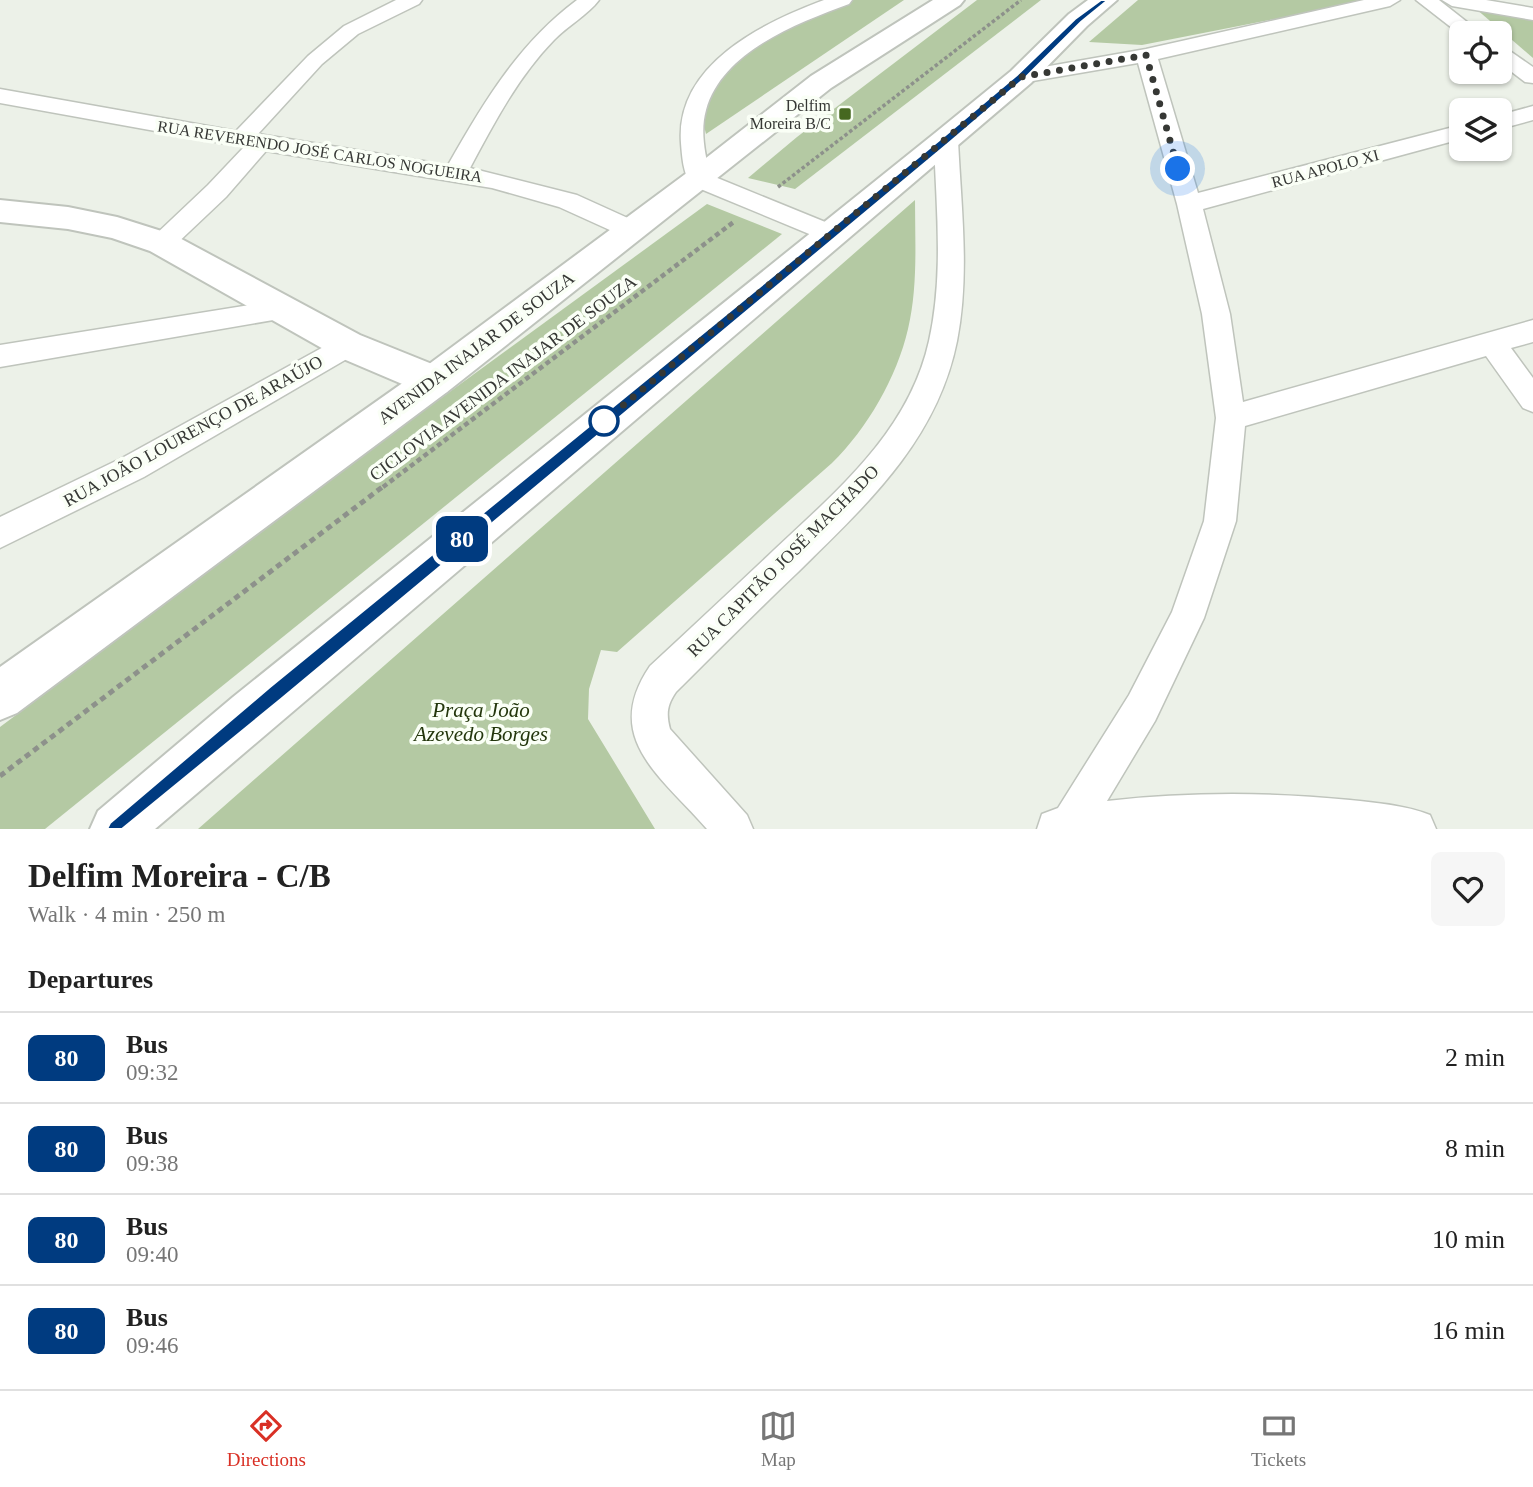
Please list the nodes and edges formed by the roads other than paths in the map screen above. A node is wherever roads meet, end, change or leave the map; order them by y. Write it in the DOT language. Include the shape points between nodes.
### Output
graph roads {
  1 [pos="412,0"];
  2 [pos="589,0"];
  3 [pos="842,0"];
  4 [pos="951,0"];
  5 [pos="1104,0"];
  6 [pos="1390,0"];
  7 [pos="1426,0"];
  8 [pos="1452,0"];
  9 [pos="804,5"];
  10 [pos="1533,14"];
  11 [pos="1455,21"];
  12 [pos="1146,55"];
  13 [pos="1512,61"];
  14 [pos="1533,76"];
  15 [pos="1021,77"];
  16 [pos="0,96"];
  17 [pos="1533,113"];
  18 [pos="1512,119"];
  19 [pos="1449,135"];
  20 [pos="946,140"];
  21 [pos="251,141"];
  22 [pos="455,173"];
  23 [pos="699,179"];
  24 [pos="1189,204"];
  25 [pos="0,211"];
  26 [pos="632,230"];
  27 [pos="831,233"];
  28 [pos="162,243"];
  29 [pos="281,310"];
  30 [pos="1533,331"];
  31 [pos="1492,343"];
  32 [pos="347,345"];
  33 [pos="0,356"];
  34 [pos="434,381"];
  35 [pos="1533,400"];
  36 [pos="1231,418"];
  37 [pos="0,533"];
  38 [pos="0,696"];
  39 [pos="1061,827"];
  40 [pos="116,829"];
  41 [pos="733,829"];
  42 [pos="1416,829"];
  1 -- 21 [label="street" via="351,30 315,60"];
  2 -- 22 [label="street" via="547,35 517,70"];
  3 -- 9 [label="street"];
  4 -- 23 [label="main road, AVENIDA INAJAR DE SOUZA" via="821,82"];
  5 -- 15 [label="main road"];
  6 -- 12 [label="street"];
  7 -- 11 [label="street"];
  8 -- 10 [label="street"];
  9 -- 23 [label="street" via="728,60 706,86 694,113 692,148"];
  12 -- 15 [label="street"];
  12 -- 24 [label="street"];
  13 -- 14 [label="street"];
  15 -- 20 [label="main road"];
  16 -- 21 [label="street, RUA REVERENDO JOSÉ CARLOS NOGUEIRA"];
  17 -- 18 [label="street"];
  19 -- 24 [label="street, RUA APOLO XI"];
  20 -- 27 [label="main road"];
  20 -- 41 [label="street, RUA CAPITÃO JOSÉ MACHADO" via="949,305 928,389 905,433 869,481 663,679 651,697 648,718 654,740"];
  21 -- 22 [label="street, RUA REVERENDO JOSÉ CARLOS NOGUEIRA"];
  21 -- 28 [label="street" via="217,191"];
  22 -- 26 [label="street, RUA REVERENDO JOSÉ CARLOS NOGUEIRA" via="568,201"];
  23 -- 26 [label="main road, AVENIDA INAJAR DE SOUZA"];
  23 -- 27 [label="street"];
  24 -- 36 [label="street" via="1216,314"];
  25 -- 28 [label="main road" via="104,225"];
  26 -- 34 [label="main road, AVENIDA INAJAR DE SOUZA"];
  27 -- 40 [label="main road"];
  28 -- 29 [label="main road"];
  29 -- 32 [label="main road"];
  29 -- 33 [label="street"];
  30 -- 31 [label="street"];
  31 -- 35 [label="street"];
  31 -- 36 [label="street"];
  32 -- 34 [label="main road"];
  32 -- 37 [label="street, RUA JOÃO LOURENÇO DE ARAÚJO" via="117,478"];
  34 -- 38 [label="main road, AVENIDA INAJAR DE SOUZA"];
  36 -- 39 [label="street" via="1220,521 1187,618 1142,708"];
  39 -- 42 [label="street" via="1199,814 1355,819"];
}
